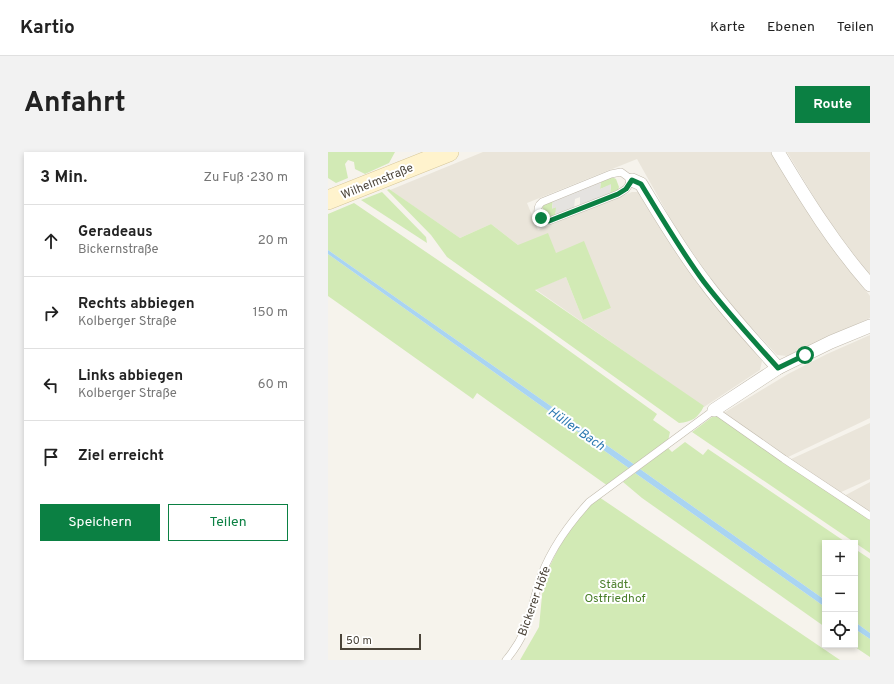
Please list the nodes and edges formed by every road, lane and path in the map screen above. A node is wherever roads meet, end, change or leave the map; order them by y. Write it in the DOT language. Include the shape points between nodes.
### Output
graph roads {
  1 [pos="449,152"];
  2 [pos="778,152"];
  3 [pos="632,180"];
  4 [pos="328,200"];
  5 [pos="870,285"];
  6 [pos="870,326"];
  7 [pos="778,368"];
  8 [pos="714,410"];
  9 [pos="870,516"];
  10 [pos="506,660"];
  1 -- 4 [label="street, Wilhelmstraße" via="417,161"];
  2 -- 5 [label="street" via="834,241"];
  3 -- 3 [label="lane" via="626,189 618,194 549,221 541,218 537,210 542,202 611,174 621,172"];
  3 -- 7 [label="street" via="641,184 681,249 731,316"];
  6 -- 7 [label="street"];
  7 -- 8 [label="street"];
  8 -- 9 [label="lane"];
  8 -- 10 [label="lane, Bickerer Höfe" via="579,512 548,561 527,624 516,647"];
}
